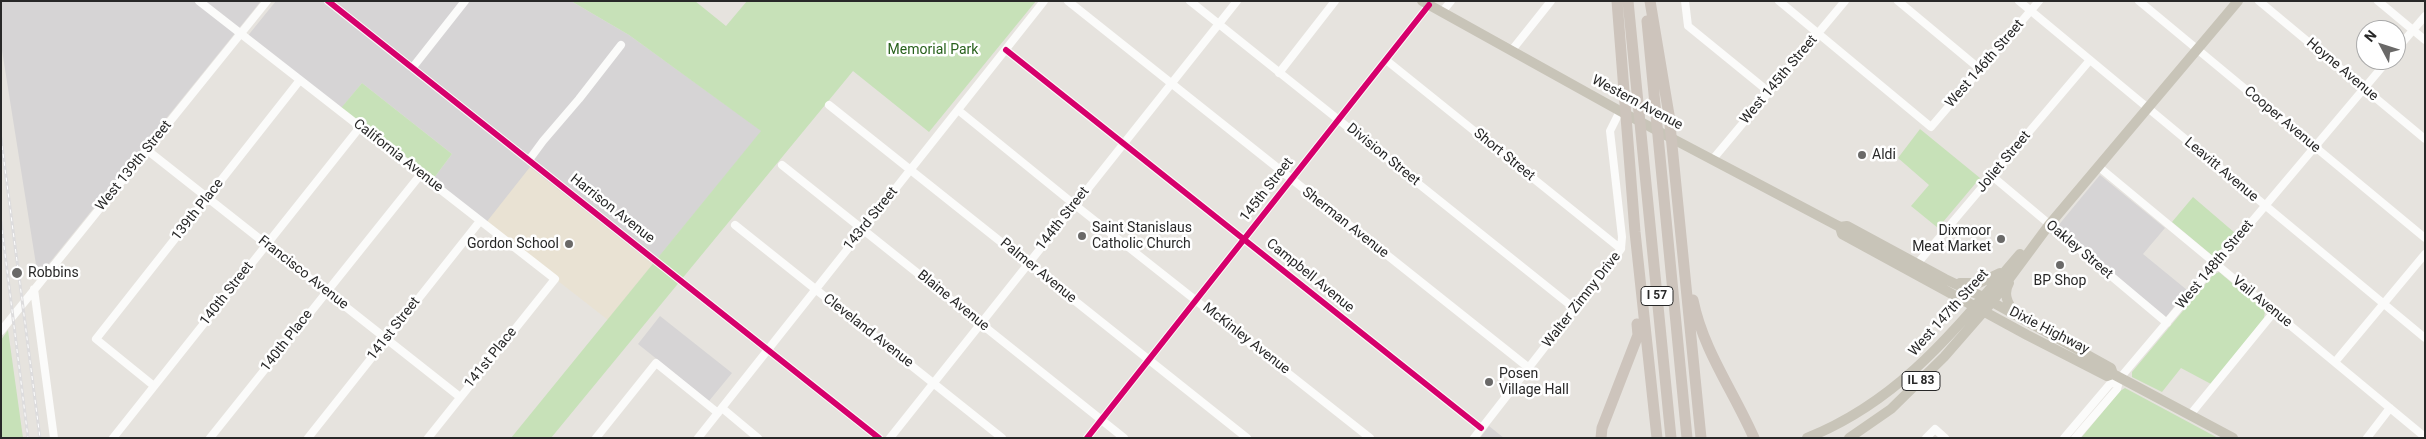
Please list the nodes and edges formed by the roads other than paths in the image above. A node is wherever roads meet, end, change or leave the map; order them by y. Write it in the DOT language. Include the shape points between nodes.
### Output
graph roads {
  1 [pos="199,1"];
  2 [pos="267,1"];
  3 [pos="328,1"];
  4 [pos="465,1"];
  5 [pos="1044,1"];
  6 [pos="1068,1"];
  7 [pos="1190,1"];
  8 [pos="1237,1"];
  9 [pos="1335,1"];
  10 [pos="1451,1"];
  11 [pos="1551,1"];
  12 [pos="1617,1"];
  13 [pos="1628,1"];
  14 [pos="1645,1"];
  15 [pos="1650,1"];
  16 [pos="1686,1"];
  17 [pos="1778,1"];
  18 [pos="1845,1"];
  19 [pos="1898,1"];
  20 [pos="2019,1"];
  21 [pos="2039,1"];
  22 [pos="2138,1"];
  23 [pos="2238,1"];
  24 [pos="2259,1"];
  25 [pos="2378,1"];
  26 [pos="1426,3"];
  27 [pos="2031,11"];
  28 [pos="1442,12"];
  29 [pos="2425,16"];
  30 [pos="1218,24"];
  31 [pos="2413,30"];
  32 [pos="241,34"];
  33 [pos="1818,34"];
  34 [pos="2406,38"];
  35 [pos="2425,40"];
  36 [pos="621,45"];
  37 [pos="1006,50"];
  38 [pos="1512,50"];
  39 [pos="2197,50"];
  40 [pos="1386,60"];
  41 [pos="2090,60"];
  42 [pos="413,67"];
  43 [pos="1981,70"];
  44 [pos="2379,70"];
  45 [pos="1279,73"];
  46 [pos="300,80"];
  47 [pos="1171,84"];
  48 [pos="2364,88"];
  49 [pos="1769,92"];
  50 [pos="829,106"];
  51 [pos="2148,108"];
  52 [pos="958,110"];
  53 [pos="1620,111"];
  54 [pos="1338,120"];
  55 [pos="360,127"];
  56 [pos="2425,139"];
  57 [pos="1123,144"];
  58 [pos="2315,147"];
  59 [pos="146,150"];
  60 [pos="1713,159"];
  61 [pos="530,160"];
  62 [pos="782,165"];
  63 [pos="2099,167"];
  64 [pos="911,170"];
  65 [pos="421,174"];
  66 [pos="1992,176"];
  67 [pos="1290,180"];
  68 [pos="207,198"];
  69 [pos="1075,205"];
  70 [pos="2265,206"];
  71 [pos="480,221"];
  72 [pos="734,225"];
  73 [pos="2049,225"];
  74 [pos="1840,227"];
  75 [pos="863,228"];
  76 [pos="1635,232"];
  77 [pos="2425,238"];
  78 [pos="1244,240"];
  79 [pos="266,244"];
  80 [pos="1621,249"];
  81 [pos="2425,254"];
  82 [pos="1028,264"];
  83 [pos="1917,264"];
  84 [pos="2216,265"];
  85 [pos="2014,267"];
  86 [pos="1686,274"];
  87 [pos="555,279"];
  88 [pos="1945,279"];
  89 [pos="34,289"];
  90 [pos="815,290"];
  91 [pos="326,292"];
  92 [pos="1988,299"];
  93 [pos="1196,300"];
  94 [pos="2384,304"];
  95 [pos="1575,309"];
  96 [pos="1979,309"];
  97 [pos="2274,312"];
  98 [pos="2020,318"];
  99 [pos="2167,323"];
  100 [pos="980,324"];
  101 [pos="2,328"];
  102 [pos="2425,338"];
  103 [pos="387,339"];
  104 [pos="768,348"];
  105 [pos="1148,360"];
  106 [pos="2335,362"];
  107 [pos="1529,368"];
  108 [pos="2117,376"];
  109 [pos="933,383"];
  110 [pos="154,386"];
  111 [pos="460,397"];
  112 [pos="2390,408"];
  113 [pos="720,411"];
  114 [pos="2190,415"];
  115 [pos="1101,420"];
  116 [pos="1748,425"];
  117 [pos="1481,428"];
  118 [pos="2425,437"];
  119 [pos="54,438"];
  120 [pos="113,438"];
  121 [pos="210,438"];
  122 [pos="308,438"];
  123 [pos="428,438"];
  124 [pos="596,438"];
  125 [pos="698,438"];
  126 [pos="758,438"];
  127 [pos="878,438"];
  128 [pos="890,438"];
  129 [pos="1002,438"];
  130 [pos="1086,438"];
  131 [pos="1124,438"];
  132 [pos="1246,438"];
  133 [pos="1370,438"];
  134 [pos="1474,438"];
  135 [pos="1601,438"];
  136 [pos="1657,438"];
  137 [pos="1671,438"];
  138 [pos="1687,438"];
  139 [pos="1701,438"];
  140 [pos="1754,438"];
  141 [pos="1766,438"];
  142 [pos="1807,438"];
  143 [pos="1849,438"];
  144 [pos="1926,438"];
  145 [pos="1945,438"];
  146 [pos="2064,438"];
  147 [pos="2075,438"];
  148 [pos="2233,438"];
  149 [pos="2366,438"];
  1 -- 32 [label="street, California Avenue"];
  2 -- 32 [label="street, West 139th Street"];
  3 -- 42 [label="street, Harrison Avenue"];
  4 -- 42 [label="street"];
  5 -- 37 [label="street, 143rd Street"];
  6 -- 47 [label="street, Sherman Avenue"];
  7 -- 30 [label="street, Division Street"];
  8 -- 30 [label="street, 144th Street"];
  9 -- 45 [label="street"];
  10 -- 28 [label="street"];
  11 -- 38 [label="street"];
  12 -- 76 [label="highway"];
  13 -- 137 [label="highway, I 57"];
  14 -- 138 [label="highway, I 57"];
  15 -- 86 [label="highway" via="1669,115"];
  16 -- 49 [label="street" via="1688,26"];
  17 -- 33 [label="street"];
  18 -- 33 [label="street, West 145th Street"];
  19 -- 43 [label="street"];
  20 -- 27 [label="street, Leavitt Avenue"];
  21 -- 27 [label="street, West 146th Street"];
  22 -- 39 [label="street, Cooper Avenue"];
  23 -- 39 [label="main road, West 147th Street / IL 83"];
  24 -- 48 [label="street, Hoyne Avenue"];
  25 -- 31 [label="street"];
  26 -- 28 [label="main road, Western Avenue"];
  26 -- 40 [label="street, 145th Street"];
  27 -- 41 [label="street, Leavitt Avenue"];
  27 -- 43 [label="street, West 146th Street"];
  28 -- 38 [label="main road, Western Avenue"];
  29 -- 31 [label="street"];
  30 -- 45 [label="street, Division Street"];
  30 -- 47 [label="street, 144th Street"];
  31 -- 34 [label="street"];
  31 -- 35 [label="street"];
  32 -- 46 [label="street, California Avenue"];
  32 -- 59 [label="street, West 139th Street"];
  33 -- 43 [label="street, West 146th Street" via="1931,128"];
  33 -- 49 [label="street, West 145th Street"];
  36 -- 61 [label="street"];
  37 -- 52 [label="street, 143rd Street"];
  37 -- 57 [label="street, Campbell Avenue"];
  38 -- 53 [label="main road, Western Avenue"];
  39 -- 51 [label="main road, West 147th Street / IL 83"];
  39 -- 58 [label="street, Cooper Avenue"];
  40 -- 54 [label="street, 145th Street"];
  40 -- 80 [label="street, Short Street"];
  41 -- 51 [label="street, Leavitt Avenue"];
  41 -- 66 [label="street, Joliet Street"];
  42 -- 61 [label="street, Harrison Avenue"];
  44 -- 48 [label="street, West 148th Street"];
  45 -- 54 [label="street, Division Street"];
  46 -- 55 [label="street, California Avenue"];
  46 -- 68 [label="street, 139th Place"];
  47 -- 57 [label="street, 144th Street"];
  47 -- 67 [label="street, Sherman Avenue"];
  48 -- 56 [label="street, Hoyne Avenue"];
  48 -- 58 [label="street, West 148th Street"];
  49 -- 60 [label="street, West 145th Street"];
  50 -- 64 [label="street, Palmer Avenue"];
  51 -- 63 [label="main road, West 147th Street / IL 83"];
  51 -- 70 [label="street, Leavitt Avenue"];
  52 -- 64 [label="street, 143rd Street"];
  52 -- 69 [label="street, McKinley Avenue"];
  53 -- 60 [label="main road, Western Avenue"];
  53 -- 80 [label="street, Walter Zimny Drive" via="1610,131"];
  54 -- 67 [label="street, 145th Street"];
  54 -- 95 [label="street, Division Street"];
  55 -- 65 [label="street, California Avenue"];
  55 -- 79 [label="street, 140th Street"];
  57 -- 69 [label="street, 144th Street"];
  57 -- 78 [label="street, Campbell Avenue"];
  58 -- 70 [label="street, West 148th Street"];
  58 -- 77 [label="street, Cooper Avenue"];
  59 -- 68 [label="street, Francisco Avenue"];
  59 -- 89 [label="street, West 139th Street"];
  60 -- 74 [label="main road, Western Avenue"];
  61 -- 104 [label="street, Harrison Avenue"];
  62 -- 75 [label="street, Blaine Avenue"];
  63 -- 73 [label="main road, West 147th Street / IL 83"];
  63 -- 84 [label="street, Vail Avenue"];
  64 -- 75 [label="street, 143rd Street"];
  64 -- 82 [label="street, Palmer Avenue"];
  65 -- 71 [label="street, California Avenue"];
  65 -- 91 [label="street, 140th Place"];
  66 -- 73 [label="street, Oakley Street"];
  66 -- 83 [label="street, Joliet Street"];
  67 -- 78 [label="street, 145th Street"];
  67 -- 107 [label="street, Sherman Avenue"];
  68 -- 79 [label="street, Francisco Avenue"];
  68 -- 110 [label="street, 139th Place" via="96,339"];
  69 -- 82 [label="street, 144th Street"];
  69 -- 93 [label="street, McKinley Avenue"];
  70 -- 84 [label="street, West 148th Street"];
  70 -- 94 [label="street, Leavitt Avenue"];
  71 -- 87 [label="street, California Avenue"];
  71 -- 103 [label="street, 141st Street"];
  72 -- 90 [label="street, Cleveland Avenue"];
  73 -- 85 [label="main road, West 147th Street / IL 83"];
  73 -- 99 [label="street, Oakley Street"];
  74 -- 83 [label="main road, Western Avenue" via="1847,226"];
  74 -- 96 [label="main road, Western Avenue" via="1842,234"];
  75 -- 90 [label="street, 143rd Street"];
  75 -- 100 [label="street, Blaine Avenue"];
  76 -- 135 [label="highway" via="1632,244 1638,335"];
  76 -- 136 [label="highway"];
  78 -- 93 [label="street, 145th Street"];
  78 -- 117 [label="street, Campbell Avenue"];
  79 -- 91 [label="street, Francisco Avenue"];
  79 -- 110 [label="street, 140th Street"];
  80 -- 95 [label="street, Walter Zimny Drive"];
  81 -- 94 [label="street"];
  82 -- 100 [label="street, 144th Street"];
  82 -- 105 [label="street, Palmer Avenue"];
  83 -- 88 [label="main road, Western Avenue"];
  84 -- 97 [label="street, Vail Avenue"];
  84 -- 99 [label="street, West 148th Street"];
  85 -- 88 [label="main road" via="1979,283"];
  85 -- 92 [label="main road, West 147th Street / IL 83"];
  85 -- 98 [label="main road" via="2006,296 2008,304"];
  86 -- 116 [label="highway" via="1703,335"];
  86 -- 139 [label="highway"];
  87 -- 111 [label="street, 141st Place"];
  88 -- 92 [label="main road, Western Avenue"];
  89 -- 101 [label="street, West 139th Street"];
  89 -- 119 [label="street"];
  90 -- 104 [label="street, 143rd Street"];
  90 -- 109 [label="street, Cleveland Avenue"];
  91 -- 103 [label="street, Francisco Avenue"];
  91 -- 121 [label="street, 140th Place"];
  92 -- 96 [label="main road, West 147th Street / IL 83"];
  92 -- 98 [label="main road, Dixie Highway"];
  93 -- 105 [label="street, 145th Street"];
  93 -- 133 [label="street, McKinley Avenue"];
  94 -- 102 [label="street, Leavitt Avenue"];
  94 -- 106 [label="street"];
  95 -- 107 [label="street, Walter Zimny Drive"];
  96 -- 108 [label="main road, Dixie Highway" via="2107,376"];
  96 -- 142 [label="main road, West 147th Street / IL 83" via="1892,390 1833,427"];
  96 -- 143 [label="main road, West 147th Street / IL 83" via="1908,393"];
  97 -- 106 [label="street, Vail Avenue"];
  97 -- 114 [label="street"];
  98 -- 108 [label="main road, Dixie Highway" via="2111,368"];
  99 -- 108 [label="street, West 148th Street"];
  100 -- 109 [label="street, 144th Street"];
  100 -- 115 [label="street, Blaine Avenue"];
  103 -- 111 [label="street, Francisco Avenue"];
  103 -- 122 [label="street, 141st Street"];
  104 -- 113 [label="street, 143rd Street"];
  104 -- 127 [label="street, Harrison Avenue"];
  105 -- 115 [label="street, 145th Street"];
  105 -- 132 [label="street, Palmer Avenue"];
  106 -- 112 [label="street, Vail Avenue"];
  107 -- 117 [label="street, Walter Zimny Drive"];
  108 -- 114 [label="main road, Dixie Highway"];
  108 -- 146 [label="street, West 148th Street"];
  108 -- 147 [label="street, West 148th Street" via="2117,389"];
  109 -- 128 [label="street, 144th Street"];
  109 -- 129 [label="street, Cleveland Avenue"];
  110 -- 120 [label="street, 140th Street"];
  111 -- 123 [label="street, 141st Place"];
  112 -- 118 [label="street, Vail Avenue"];
  112 -- 149 [label="street"];
  113 -- 124 [label="street" via="656,363"];
  113 -- 125 [label="street, 143rd Street"];
  113 -- 126 [label="street"];
  114 -- 148 [label="main road, Dixie Highway"];
  115 -- 130 [label="street, 145th Street"];
  115 -- 131 [label="street, Blaine Avenue"];
  116 -- 140 [label="highway"];
  116 -- 141 [label="highway"];
  117 -- 134 [label="street, Walter Zimny Drive"];
  144 -- 145 [label="street" via="1935,429"];
}
